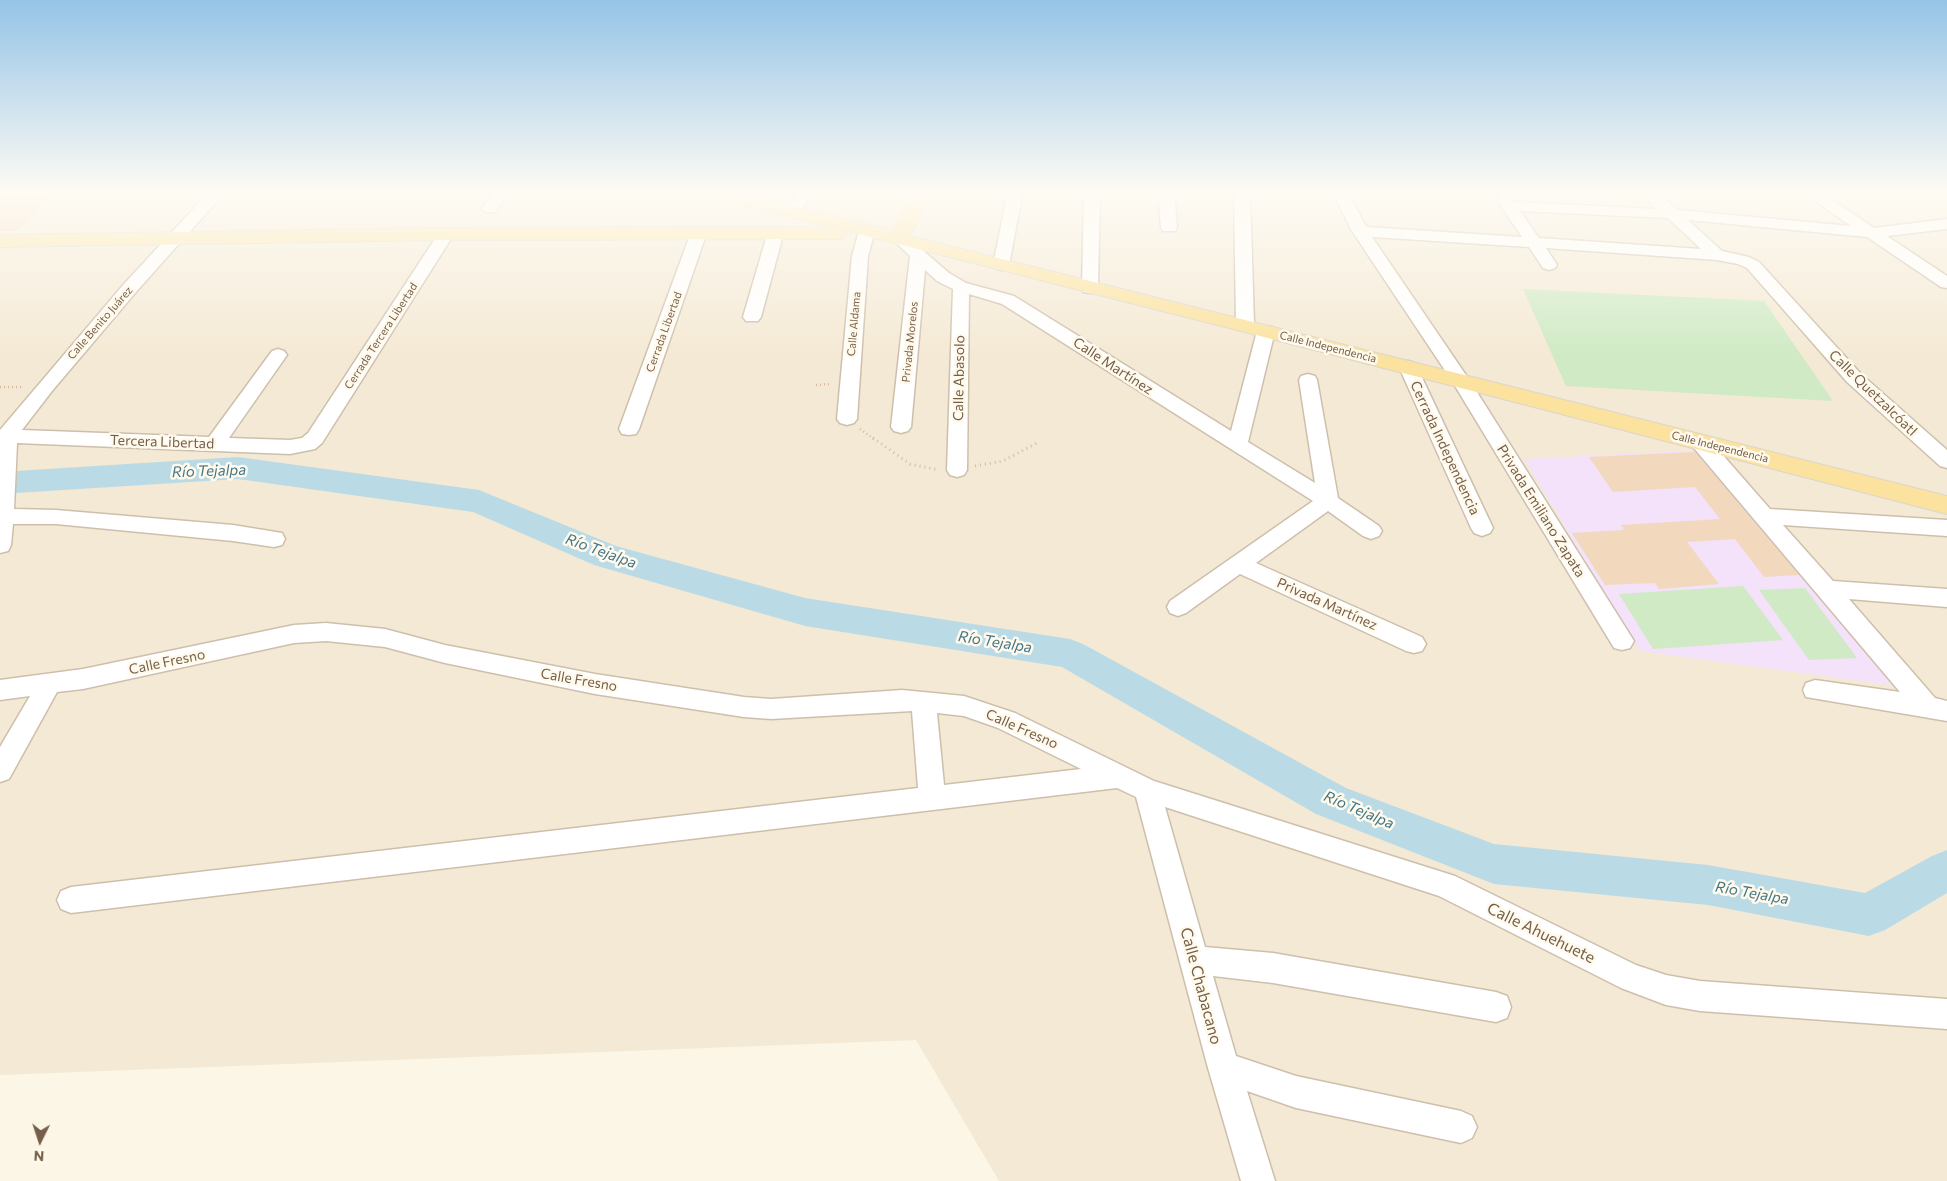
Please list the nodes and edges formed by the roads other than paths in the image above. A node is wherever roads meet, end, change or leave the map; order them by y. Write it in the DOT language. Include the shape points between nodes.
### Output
graph roads {
  1 [pos="169,246"];
  2 [pos="439,246"];
  3 [pos="694,246"];
  4 [pos="772,246"];
  5 [pos="862,246"];
  6 [pos="908,246"];
  7 [pos="930,246"];
  8 [pos="1005,246"];
  9 [pos="1091,246"];
  10 [pos="1248,246"];
  11 [pos="1370,246"];
  12 [pos="1536,246"];
  13 [pos="1569,246"];
  14 [pos="1707,246"];
  15 [pos="1892,246"];
  16 [pos="1717,255"];
  17 [pos="918,256"];
  18 [pos="1001,265"];
  19 [pos="1549,265"];
  20 [pos="1944,279"];
  21 [pos="961,287"];
  22 [pos="1090,288"];
  23 [pos="752,317"];
  24 [pos="1256,328"];
  25 [pos="278,355"];
  26 [pos="1408,368"];
  27 [pos="1308,380"];
  28 [pos="1461,381"];
  29 [pos="846,419"];
  30 [pos="901,427"];
  31 [pos="629,429"];
  32 [pos="4,436"];
  33 [pos="315,438"];
  34 [pos="1700,442"];
  35 [pos="215,444"];
  36 [pos="1238,444"];
  37 [pos="1947,461"];
  38 [pos="957,470"];
  39 [pos="1328,501"];
  40 [pos="1947,505"];
  41 [pos="2,512"];
  42 [pos="1764,516"];
  43 [pos="1482,528"];
  44 [pos="1947,528"];
  45 [pos="1371,531"];
  46 [pos="274,539"];
  47 [pos="0,545"];
  48 [pos="1240,565"];
  49 [pos="1826,589"];
  50 [pos="1947,598"];
  51 [pos="1178,607"];
  52 [pos="1622,641"];
  53 [pos="1414,644"];
  54 [pos="49,684"];
  55 [pos="0,690"];
  56 [pos="1815,690"];
  57 [pos="923,701"];
  58 [pos="1937,709"];
  59 [pos="0,771"];
  60 [pos="1121,776"];
  61 [pos="1147,790"];
  62 [pos="932,798"];
  63 [pos="71,900"];
  64 [pos="1194,960"];
  65 [pos="1496,1006"];
  66 [pos="1947,1014"];
  67 [pos="1224,1068"];
  68 [pos="1461,1127"];
  69 [pos="1258,1181"];
  1 -- 32 [label="street, Calle Benito Juárez"];
  2 -- 33 [label="street, Cerrada Tercera Libertad"];
  3 -- 31 [label="street, Cerrada Libertad"];
  4 -- 23 [label="street"];
  5 -- 29 [label="street, Calle Aldama"];
  6 -- 17 [label="street, Calle Martínez"];
  7 -- 18 [label="main road, Calle Independencia"];
  8 -- 18 [label="street"];
  9 -- 22 [label="street"];
  10 -- 24 [label="street"];
  11 -- 28 [label="street, Privada Emiliano Zapata"];
  12 -- 19 [label="street"];
  13 -- 16 [label="street, Calle Quetzalcóatl"];
  14 -- 16 [label="street"];
  15 -- 20 [label="street"];
  16 -- 37 [label="street, Calle Quetzalcóatl" via="1753,265 1854,378"];
  17 -- 21 [label="street, Calle Martínez"];
  17 -- 30 [label="street, Privada Morelos"];
  18 -- 22 [label="main road, Calle Independencia"];
  21 -- 36 [label="street, Calle Martínez" via="1008,300"];
  21 -- 38 [label="street, Calle Abasolo"];
  22 -- 24 [label="main road, Calle Independencia"];
  24 -- 26 [label="main road, Calle Independencia"];
  24 -- 36 [label="street"];
  25 -- 35 [label="street"];
  26 -- 28 [label="main road, Calle Independencia"];
  26 -- 43 [label="street, Cerrada Independencia"];
  27 -- 39 [label="street"];
  28 -- 34 [label="main road, Calle Independencia"];
  28 -- 52 [label="street, Privada Emiliano Zapata"];
  32 -- 35 [label="street, Tercera Libertad"];
  32 -- 41 [label="street" via="6,462"];
  33 -- 35 [label="street, Tercera Libertad" via="308,444 290,447"];
  34 -- 40 [label="main road, Calle Independencia"];
  34 -- 42 [label="street"];
  36 -- 39 [label="street, Calle Martínez"];
  39 -- 45 [label="street"];
  39 -- 48 [label="street"];
  41 -- 46 [label="street"];
  41 -- 47 [label="street"];
  42 -- 44 [label="street"];
  42 -- 49 [label="street"];
  48 -- 51 [label="street"];
  48 -- 53 [label="street, Privada Martínez"];
  49 -- 50 [label="street"];
  49 -- 58 [label="street"];
  54 -- 55 [label="street, Calle Fresno"];
  54 -- 57 [label="street, Calle Fresno" via="158,665 294,634 326,632 385,638 445,654 595,684 744,706 771,709 862,701"];
  54 -- 59 [label="street"];
  56 -- 58 [label="street"];
  57 -- 60 [label="street, Calle Fresno" via="964,706 1006,720"];
  57 -- 62 [label="street"];
  60 -- 61 [label="street, Calle Fresno"];
  60 -- 62 [label="street"];
  61 -- 64 [label="street, Calle Chabacano"];
  61 -- 66 [label="street, Calle Ahuehuete" via="1422,876 1631,978 1666,990 1700,996"];
  62 -- 63 [label="street"];
  64 -- 65 [label="street" via="1273,968"];
  64 -- 67 [label="street, Calle Chabacano"];
  67 -- 68 [label="street" via="1296,1092"];
  67 -- 69 [label="street, Calle Chabacano"];
}
